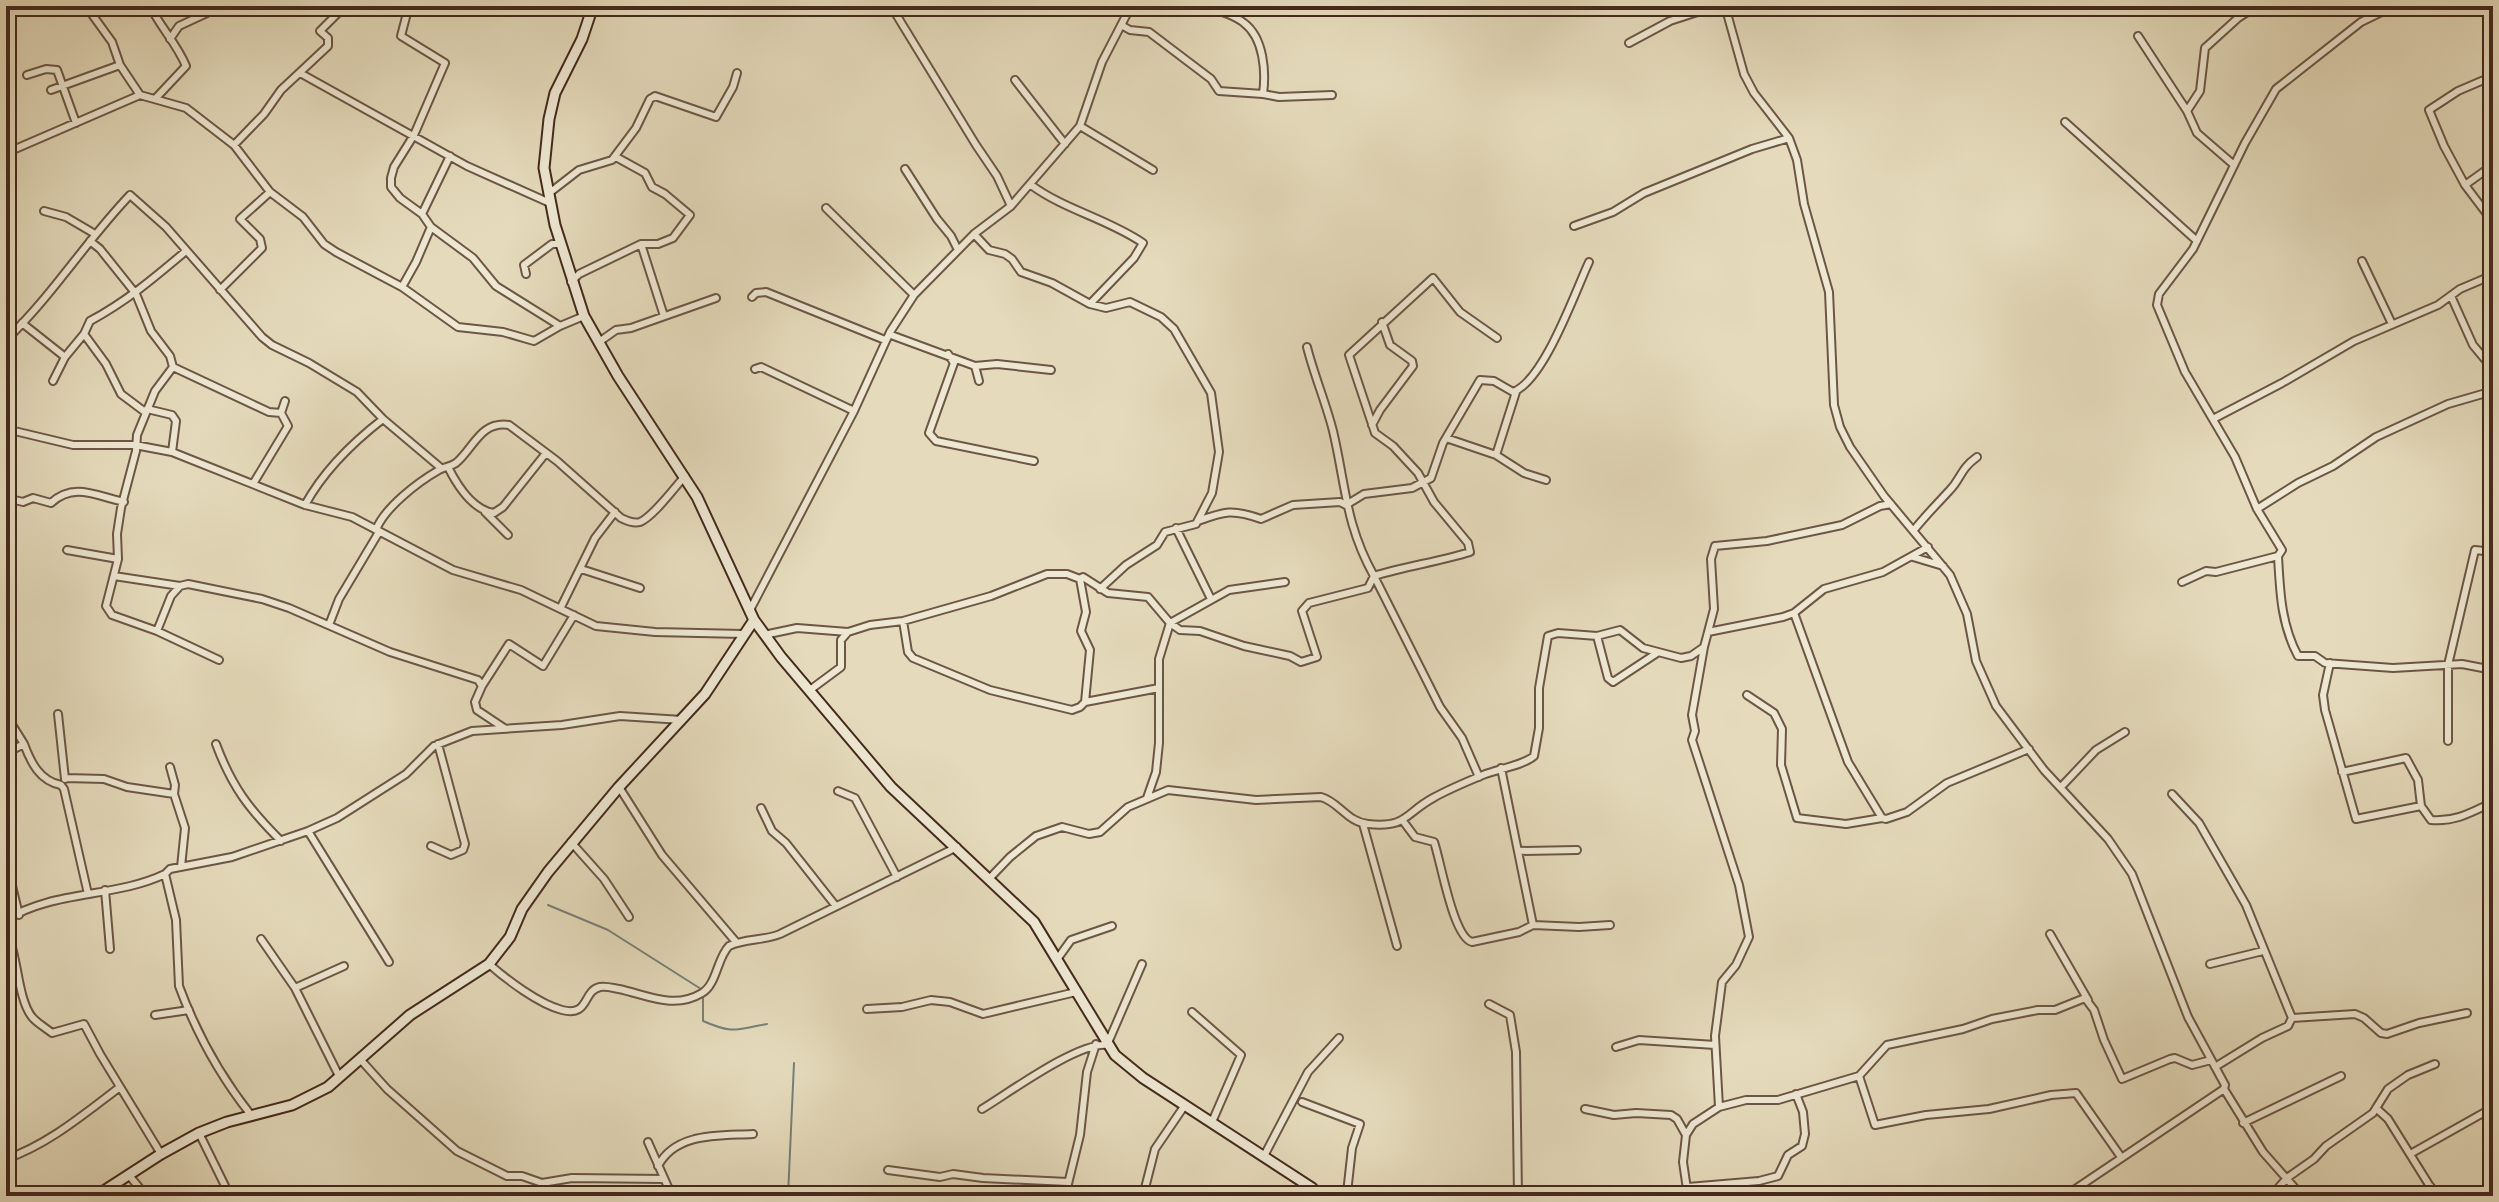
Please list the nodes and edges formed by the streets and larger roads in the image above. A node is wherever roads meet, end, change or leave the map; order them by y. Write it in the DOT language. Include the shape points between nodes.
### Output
graph roads {
  1 [pos="86,6"];
  2 [pos="150,6"];
  3 [pos="209,6"];
  4 [pos="345,6"];
  5 [pos="593,6"];
  6 [pos="891,6"];
  7 [pos="1131,6"];
  8 [pos="1202,6"];
  9 [pos="1716,6"];
  10 [pos="1725,6"];
  11 [pos="2257,6"];
  12 [pos="2394,6"];
  13 [pos="407,13"];
  14 [pos="1121,25"];
  15 [pos="2138,36"];
  16 [pos="170,39"];
  17 [pos="1629,43"];
  18 [pos="120,65"];
  19 [pos="300,73"];
  20 [pos="737,73"];
  21 [pos="27,75"];
  22 [pos="2493,76"];
  23 [pos="1015,80"];
  24 [pos="61,86"];
  25 [pos="51,90"];
  26 [pos="1263,94"];
  27 [pos="140,95"];
  28 [pos="1332,95"];
  29 [pos="155,99"];
  30 [pos="2187,111"];
  31 [pos="2065,122"];
  32 [pos="76,123"];
  33 [pos="1080,126"];
  34 [pos="414,135"];
  35 [pos="1789,138"];
  36 [pos="1065,144"];
  37 [pos="234,145"];
  38 [pos="6,153"];
  39 [pos="450,156"];
  40 [pos="616,157"];
  41 [pos="6,162"];
  42 [pos="2234,165"];
  43 [pos="2493,165"];
  44 [pos="905,169"];
  45 [pos="1153,170"];
  46 [pos="1031,185"];
  47 [pos="2465,185"];
  48 [pos="270,192"];
  49 [pos="6,198"];
  50 [pos="549,198"];
  51 [pos="1011,206"];
  52 [pos="826,208"];
  53 [pos="44,211"];
  54 [pos="422,214"];
  55 [pos="2493,222"];
  56 [pos="1574,226"];
  57 [pos="431,227"];
  58 [pos="974,234"];
  59 [pos="92,238"];
  60 [pos="2197,241"];
  61 [pos="561,244"];
  62 [pos="641,244"];
  63 [pos="958,250"];
  64 [pos="186,251"];
  65 [pos="2362,261"];
  66 [pos="1589,262"];
  67 [pos="526,274"];
  68 [pos="2493,275"];
  69 [pos="571,282"];
  70 [pos="402,287"];
  71 [pos="220,290"];
  72 [pos="136,294"];
  73 [pos="914,295"];
  74 [pos="2451,296"];
  75 [pos="752,297"];
  76 [pos="716,298"];
  77 [pos="1090,304"];
  78 [pos="584,316"];
  79 [pos="664,316"];
  80 [pos="1382,322"];
  81 [pos="22,323"];
  82 [pos="2392,324"];
  83 [pos="560,326"];
  84 [pos="890,332"];
  85 [pos="84,334"];
  86 [pos="1497,338"];
  87 [pos="6,340"];
  88 [pos="885,340"];
  89 [pos="599,342"];
  90 [pos="1307,347"];
  91 [pos="948,354"];
  92 [pos="65,357"];
  93 [pos="975,366"];
  94 [pos="173,367"];
  95 [pos="755,369"];
  96 [pos="2493,369"];
  97 [pos="1051,370"];
  98 [pos="53,381"];
  99 [pos="979,381"];
  100 [pos="2493,391"];
  101 [pos="1516,392"];
  102 [pos="285,401"];
  103 [pos="146,410"];
  104 [pos="854,411"];
  105 [pos="281,413"];
  106 [pos="383,419"];
  107 [pos="2213,419"];
  108 [pos="1372,425"];
  109 [pos="6,429"];
  110 [pos="1446,438"];
  111 [pos="135,445"];
  112 [pos="172,452"];
  113 [pos="546,453"];
  114 [pos="1496,455"];
  115 [pos="1977,457"];
  116 [pos="1034,461"];
  117 [pos="445,468"];
  118 [pos="685,476"];
  119 [pos="1546,480"];
  120 [pos="253,484"];
  121 [pos="1425,484"];
  122 [pos="6,498"];
  123 [pos="124,502"];
  124 [pos="1891,504"];
  125 [pos="305,505"];
  126 [pos="1346,505"];
  127 [pos="2257,509"];
  128 [pos="485,512"];
  129 [pos="615,512"];
  130 [pos="1198,521"];
  131 [pos="1176,528"];
  132 [pos="1914,530"];
  133 [pos="378,531"];
  134 [pos="508,535"];
  135 [pos="1928,547"];
  136 [pos="67,550"];
  137 [pos="2493,552"];
  138 [pos="2278,556"];
  139 [pos="1913,557"];
  140 [pos="118,559"];
  141 [pos="1943,566"];
  142 [pos="581,569"];
  143 [pos="114,576"];
  144 [pos="1374,576"];
  145 [pos="1080,579"];
  146 [pos="1285,582"];
  147 [pos="2182,582"];
  148 [pos="180,586"];
  149 [pos="640,588"];
  150 [pos="1100,589"];
  151 [pos="1211,599"];
  152 [pos="561,607"];
  153 [pos="1794,613"];
  154 [pos="574,615"];
  155 [pos="752,615"];
  156 [pos="903,621"];
  157 [pos="1170,623"];
  158 [pos="329,625"];
  159 [pos="157,631"];
  160 [pos="848,632"];
  161 [pos="1708,632"];
  162 [pos="743,634"];
  163 [pos="764,635"];
  164 [pos="1597,636"];
  165 [pos="1704,647"];
  166 [pos="1657,653"];
  167 [pos="219,660"];
  168 [pos="2330,663"];
  169 [pos="2448,665"];
  170 [pos="2493,670"];
  171 [pos="482,686"];
  172 [pos="1159,688"];
  173 [pos="810,690"];
  174 [pos="1747,695"];
  175 [pos="1085,702"];
  176 [pos="58,714"];
  177 [pos="6,715"];
  178 [pos="683,720"];
  179 [pos="504,728"];
  180 [pos="2125,732"];
  181 [pos="2448,741"];
  182 [pos="24,744"];
  183 [pos="216,744"];
  184 [pos="438,744"];
  185 [pos="2029,749"];
  186 [pos="6,753"];
  187 [pos="170,767"];
  188 [pos="1501,768"];
  189 [pos="2342,772"];
  190 [pos="1479,777"];
  191 [pos="63,782"];
  192 [pos="619,787"];
  193 [pos="2061,787"];
  194 [pos="838,791"];
  195 [pos="174,794"];
  196 [pos="2172,794"];
  197 [pos="1147,798"];
  198 [pos="2493,802"];
  199 [pos="2421,806"];
  200 [pos="761,808"];
  201 [pos="1882,818"];
  202 [pos="1403,821"];
  203 [pos="1363,824"];
  204 [pos="308,831"];
  205 [pos="281,841"];
  206 [pos="571,842"];
  207 [pos="431,846"];
  208 [pos="957,847"];
  209 [pos="1577,850"];
  210 [pos="1518,851"];
  211 [pos="6,861"];
  212 [pos="181,867"];
  213 [pos="165,874"];
  214 [pos="897,877"];
  215 [pos="988,880"];
  216 [pos="105,890"];
  217 [pos="88,894"];
  218 [pos="835,905"];
  219 [pos="19,915"];
  220 [pos="629,917"];
  221 [pos="6,920"];
  222 [pos="1533,925"];
  223 [pos="1610,925"];
  224 [pos="1112,926"];
  225 [pos="6,930"];
  226 [pos="2050,934"];
  227 [pos="261,939"];
  228 [pos="736,942"];
  229 [pos="1397,946"];
  230 [pos="110,949"];
  231 [pos="2263,951"];
  232 [pos="1058,958"];
  233 [pos="389,962"];
  234 [pos="489,964"];
  235 [pos="1142,964"];
  236 [pos="2210,964"];
  237 [pos="344,966"];
  238 [pos="19,982"];
  239 [pos="6,988"];
  240 [pos="295,988"];
  241 [pos="1076,992"];
  242 [pos="2088,1000"];
  243 [pos="1489,1004"];
  244 [pos="867,1009"];
  245 [pos="189,1010"];
  246 [pos="1192,1012"];
  247 [pos="2467,1013"];
  248 [pos="155,1015"];
  249 [pos="2292,1018"];
  250 [pos="1339,1038"];
  251 [pos="1101,1044"];
  252 [pos="1715,1045"];
  253 [pos="1616,1047"];
  254 [pos="360,1059"];
  255 [pos="2213,1063"];
  256 [pos="2435,1064"];
  257 [pos="1859,1076"];
  258 [pos="2341,1076"];
  259 [pos="340,1078"];
  260 [pos="120,1087"];
  261 [pos="2224,1089"];
  262 [pos="1796,1094"];
  263 [pos="1302,1102"];
  264 [pos="1185,1105"];
  265 [pos="1719,1107"];
  266 [pos="2376,1108"];
  267 [pos="982,1109"];
  268 [pos="1585,1109"];
  269 [pos="2485,1112"];
  270 [pos="251,1115"];
  271 [pos="1212,1122"];
  272 [pos="2243,1123"];
  273 [pos="199,1133"];
  274 [pos="753,1134"];
  275 [pos="1686,1135"];
  276 [pos="648,1142"];
  277 [pos="2412,1153"];
  278 [pos="161,1154"];
  279 [pos="1264,1156"];
  280 [pos="2121,1157"];
  281 [pos="6,1159"];
  282 [pos="658,1166"];
  283 [pos="888,1170"];
  284 [pos="128,1174"];
  285 [pos="2287,1178"];
  286 [pos="664,1179"];
  287 [pos="1068,1182"];
  288 [pos="2493,1186"];
  289 [pos="1688,1187"];
  290 [pos="2431,1187"];
  291 [pos="96,1196"];
  292 [pos="146,1196"];
  293 [pos="230,1196"];
  294 [pos="672,1196"];
  295 [pos="1065,1196"];
  296 [pos="1143,1196"];
  297 [pos="1319,1196"];
  298 [pos="1357,1196"];
  299 [pos="1518,1196"];
  300 [pos="1688,1196"];
  301 [pos="2065,1196"];
  302 [pos="2271,1196"];
  303 [pos="2302,1196"];
  304 [pos="2418,1196"];
  305 [pos="2436,1196"];
  306 [pos="2481,1196"];
  1 -- 18 [label="street" via="112,42"];
  2 -- 16 [label="street"];
  3 -- 16 [label="street" via="207,13 179,26"];
  4 -- 19 [label="street" via="320,31 328,46"];
  5 -- 50 [label="street" via="552,106 544,168"];
  6 -- 51 [label="street"];
  7 -- 14 [label="street"];
  8 -- 26 [label="street" via="1246,24 1260,46 1266,75"];
  9 -- 17 [label="street" via="1670,21"];
  10 -- 35 [label="street" via="1744,74"];
  11 -- 30 [label="street" via="2205,48 2200,91"];
  12 -- 42 [label="street" via="2361,22 2285,80 2260,113"];
  13 -- 34 [label="street" via="401,36 445,63"];
  14 -- 26 [label="street" via="1149,32 1211,79 1219,91"];
  14 -- 33 [label="street"];
  15 -- 30 [label="street"];
  16 -- 29 [label="street" via="186,66"];
  18 -- 24 [label="street"];
  18 -- 27 [label="street"];
  19 -- 34 [label="street"];
  19 -- 37 [label="street"];
  20 -- 40 [label="street" via="716,117 655,96 650,99"];
  21 -- 24 [label="street" via="53,68"];
  22 -- 47 [label="street" via="2429,110"];
  23 -- 36 [label="street"];
  24 -- 25 [label="street"];
  24 -- 32 [label="street"];
  26 -- 28 [label="street"];
  27 -- 29 [label="street"];
  27 -- 32 [label="street"];
  29 -- 37 [label="street" via="186,108"];
  30 -- 42 [label="street" via="2197,133"];
  31 -- 60 [label="street"];
  32 -- 38 [label="street"];
  33 -- 36 [label="street"];
  33 -- 45 [label="street"];
  34 -- 39 [label="street"];
  34 -- 54 [label="street" via="394,167 391,187"];
  35 -- 56 [label="street" via="1644,193"];
  35 -- 124 [label="street" via="1829,292 1836,414 1850,447"];
  36 -- 46 [label="street"];
  37 -- 48 [label="street"];
  39 -- 50 [label="street" via="518,191"];
  39 -- 54 [label="street"];
  40 -- 50 [label="street" via="579,170"];
  40 -- 62 [label="street" via="645,173 652,187 690,215 673,238"];
  41 -- 49 [label="street"];
  42 -- 60 [label="street"];
  43 -- 47 [label="street"];
  44 -- 63 [label="street"];
  46 -- 51 [label="street"];
  46 -- 77 [label="street" via="1143,243"];
  47 -- 55 [label="street"];
  48 -- 70 [label="street" via="303,217 324,244"];
  48 -- 71 [label="street" via="240,219 262,248"];
  50 -- 61 [label="street"];
  51 -- 58 [label="street"];
  52 -- 73 [label="street"];
  53 -- 59 [label="street" via="66,217"];
  54 -- 57 [label="street"];
  57 -- 70 [label="street"];
  57 -- 83 [label="street" via="473,258 496,286"];
  58 -- 63 [label="street"];
  58 -- 77 [label="street" via="989,250 1012,259 1021,272"];
  59 -- 64 [label="street" via="130,195"];
  59 -- 72 [label="street"];
  59 -- 81 [label="street"];
  60 -- 107 [label="street" via="2159,294 2157,305 2185,372"];
  61 -- 67 [label="street" via="552,244 524,265"];
  61 -- 69 [label="street"];
  62 -- 69 [label="street"];
  62 -- 79 [label="street"];
  63 -- 73 [label="street"];
  64 -- 71 [label="street"];
  64 -- 72 [label="street"];
  65 -- 82 [label="street"];
  66 -- 101 [label="street" via="1552,344"];
  68 -- 74 [label="street"];
  69 -- 78 [label="street"];
  70 -- 83 [label="street" via="458,327 534,341"];
  71 -- 106 [label="street" via="272,345 343,382"];
  72 -- 85 [label="street" via="90,321"];
  72 -- 94 [label="street"];
  73 -- 84 [label="street"];
  74 -- 82 [label="street"];
  74 -- 96 [label="street" via="2473,345"];
  75 -- 88 [label="street" via="766,292"];
  76 -- 79 [label="street"];
  77 -- 130 [label="street" via="1106,308 1130,302 1161,317 1174,329 1211,393 1219,452 1212,493"];
  78 -- 83 [label="street"];
  78 -- 89 [label="street"];
  79 -- 89 [label="street" via="616,330"];
  80 -- 86 [label="street" via="1433,278 1460,312"];
  80 -- 108 [label="street" via="1349,355"];
  80 -- 108 [label="street" via="1390,345 1413,366"];
  81 -- 87 [label="street"];
  81 -- 92 [label="street"];
  82 -- 107 [label="street"];
  84 -- 88 [label="street"];
  84 -- 91 [label="street"];
  85 -- 92 [label="street"];
  85 -- 103 [label="street" via="121,394"];
  88 -- 104 [label="street"];
  89 -- 118 [label="street"];
  90 -- 126 [label="street" via="1333,430"];
  91 -- 93 [label="street"];
  91 -- 116 [label="street" via="954,363 929,433 936,441"];
  92 -- 98 [label="street"];
  93 -- 97 [label="street"];
  93 -- 99 [label="street"];
  94 -- 103 [label="street"];
  94 -- 105 [label="street"];
  95 -- 104 [label="street" via="761,367"];
  100 -- 127 [label="street" via="2448,404 2376,437"];
  101 -- 110 [label="street" via="1480,380"];
  101 -- 114 [label="street"];
  102 -- 105 [label="street"];
  103 -- 111 [label="street"];
  103 -- 112 [label="street" via="172,415 176,421"];
  104 -- 155 [label="street"];
  105 -- 120 [label="street" via="288,426"];
  106 -- 117 [label="street"];
  106 -- 125 [label="street" via="320,478"];
  107 -- 127 [label="street"];
  108 -- 121 [label="street"];
  109 -- 111 [label="street" via="73,445"];
  110 -- 114 [label="street"];
  110 -- 121 [label="street"];
  111 -- 112 [label="street"];
  111 -- 123 [label="street"];
  112 -- 120 [label="street"];
  113 -- 117 [label="street" via="501,424 476,437 457,462"];
  113 -- 128 [label="street" via="503,507"];
  113 -- 129 [label="street"];
  114 -- 119 [label="street"];
  115 -- 132 [label="street"];
  117 -- 128 [label="street"];
  117 -- 133 [label="street" via="381,516"];
  118 -- 129 [label="street" via="640,522"];
  118 -- 155 [label="street"];
  120 -- 125 [label="street"];
  121 -- 126 [label="street" via="1364,494"];
  121 -- 144 [label="street" via="1470,552"];
  122 -- 123 [label="street" via="51,503 73,490"];
  123 -- 140 [label="street"];
  124 -- 132 [label="street"];
  124 -- 161 [label="street" via="1842,525 1715,546 1714,609"];
  125 -- 133 [label="street" via="352,517"];
  126 -- 130 [label="street" via="1293,505 1261,519 1225,511"];
  126 -- 144 [label="street" via="1360,552"];
  127 -- 138 [label="street" via="2278,541"];
  128 -- 134 [label="street"];
  129 -- 142 [label="street"];
  130 -- 131 [label="street"];
  131 -- 150 [label="street"];
  131 -- 151 [label="street"];
  132 -- 135 [label="street"];
  133 -- 152 [label="street" via="453,570"];
  133 -- 158 [label="street"];
  135 -- 139 [label="street"];
  135 -- 141 [label="street"];
  136 -- 140 [label="street"];
  137 -- 169 [label="street" via="2475,550"];
  138 -- 147 [label="street" via="2206,571"];
  138 -- 168 [label="street" via="2282,613 2291,644 2298,656"];
  139 -- 141 [label="street"];
  139 -- 153 [label="street" via="1824,589"];
  140 -- 143 [label="street"];
  141 -- 185 [label="street" via="1967,614 1989,695"];
  142 -- 149 [label="street"];
  142 -- 152 [label="street"];
  143 -- 148 [label="street"];
  143 -- 159 [label="street" via="108,611"];
  144 -- 157 [label="street" via="1368,588 1309,603 1302,611 1317,657 1312,660 1301,662"];
  144 -- 190 [label="street"];
  145 -- 150 [label="street"];
  145 -- 156 [label="street" via="1047,574"];
  145 -- 175 [label="street" via="1086,612 1081,631 1090,650"];
  146 -- 151 [label="street" via="1237,587"];
  148 -- 158 [label="street" via="262,599"];
  148 -- 159 [label="street"];
  150 -- 157 [label="street" via="1148,597"];
  151 -- 157 [label="street"];
  152 -- 154 [label="street"];
  153 -- 161 [label="street"];
  153 -- 201 [label="street" via="1848,762"];
  154 -- 162 [label="street" via="606,628"];
  154 -- 171 [label="street" via="543,666 509,644"];
  155 -- 162 [label="street"];
  155 -- 163 [label="street"];
  156 -- 160 [label="street"];
  156 -- 175 [label="street" via="910,656 949,674 1072,710"];
  157 -- 172 [label="street" via="1159,659"];
  158 -- 171 [label="street" via="390,652 478,680"];
  159 -- 167 [label="street"];
  160 -- 163 [label="street" via="797,628"];
  160 -- 173 [label="street" via="841,640 841,667"];
  161 -- 165 [label="street"];
  162 -- 178 [label="street"];
  163 -- 173 [label="street"];
  164 -- 166 [label="street" via="1623,631"];
  164 -- 166 [label="street" via="1613,682"];
  164 -- 188 [label="street" via="1548,636 1537,750 1525,763"];
  165 -- 166 [label="street" via="1681,658"];
  165 -- 252 [label="street" via="1692,740 1739,885 1749,937 1722,982"];
  168 -- 169 [label="street" via="2417,669"];
  168 -- 189 [label="street" via="2323,695"];
  169 -- 170 [label="street"];
  169 -- 181 [label="street"];
  171 -- 179 [label="street" via="477,710"];
  172 -- 175 [label="street"];
  172 -- 197 [label="street" via="1156,772"];
  173 -- 208 [label="street" via="891,787"];
  174 -- 201 [label="street" via="1774,713 1782,729 1781,765 1797,818 1846,824"];
  176 -- 191 [label="street"];
  177 -- 182 [label="street"];
  178 -- 179 [label="street" via="620,716"];
  178 -- 192 [label="street"];
  179 -- 184 [label="street" via="472,731"];
  180 -- 193 [label="street" via="2096,750"];
  182 -- 186 [label="street"];
  182 -- 191 [label="street" via="48,782"];
  183 -- 205 [label="street" via="233,785"];
  184 -- 204 [label="street" via="406,774"];
  184 -- 207 [label="street" via="465,844 451,855"];
  185 -- 193 [label="street"];
  185 -- 201 [label="street" via="1952,781 1907,812"];
  187 -- 195 [label="street"];
  188 -- 190 [label="street"];
  188 -- 210 [label="street"];
  189 -- 199 [label="street" via="2356,819"];
  189 -- 199 [label="street" via="2406,758 2418,780"];
  190 -- 202 [label="street" via="1431,799"];
  191 -- 195 [label="street" via="104,779"];
  191 -- 217 [label="street"];
  192 -- 206 [label="street"];
  192 -- 228 [label="street" via="662,855"];
  193 -- 255 [label="street" via="2132,874 2188,1017"];
  194 -- 214 [label="street" via="855,798"];
  195 -- 212 [label="street" via="185,828"];
  196 -- 231 [label="street" via="2213,847 2246,905"];
  197 -- 203 [label="street" via="1176,790 1256,800 1321,797"];
  197 -- 215 [label="street" via="1100,832 1062,827 1036,836"];
  198 -- 199 [label="street" via="2443,821 2431,820"];
  200 -- 218 [label="street" via="772,831"];
  202 -- 203 [label="street"];
  202 -- 222 [label="street" via="1415,837 1434,842 1467,941"];
  203 -- 229 [label="street"];
  204 -- 205 [label="street"];
  204 -- 233 [label="street"];
  205 -- 212 [label="street"];
  206 -- 220 [label="street"];
  206 -- 234 [label="street"];
  208 -- 214 [label="street"];
  208 -- 215 [label="street"];
  209 -- 210 [label="street"];
  210 -- 222 [label="street"];
  211 -- 219 [label="street"];
  212 -- 213 [label="street"];
  213 -- 216 [label="street"];
  213 -- 245 [label="street" via="176,920 179,986"];
  214 -- 218 [label="street"];
  215 -- 232 [label="street" via="1034,922"];
  216 -- 217 [label="street"];
  216 -- 230 [label="street"];
  217 -- 219 [label="street" via="43,903"];
  218 -- 228 [label="street" via="769,939"];
  219 -- 221 [label="street"];
  222 -- 223 [label="street"];
  224 -- 232 [label="street" via="1071,940"];
  225 -- 238 [label="street"];
  226 -- 242 [label="street"];
  227 -- 240 [label="street"];
  228 -- 234 [label="street" via="725,949 701,994 663,1002 599,987 574,1012 551,1006"];
  231 -- 236 [label="street"];
  231 -- 249 [label="street"];
  232 -- 241 [label="street"];
  234 -- 254 [label="street" via="410,1015"];
  235 -- 251 [label="street"];
  237 -- 240 [label="street"];
  238 -- 239 [label="street"];
  238 -- 260 [label="street" via="30,1016 52,1033 84,1024"];
  240 -- 259 [label="street"];
  241 -- 244 [label="street" via="983,1014 931,1000"];
  241 -- 251 [label="street"];
  242 -- 255 [label="street" via="2122,1079 2170,1059"];
  242 -- 257 [label="street" via="1887,1045"];
  243 -- 299 [label="street" via="1510,1015 1516,1052"];
  245 -- 248 [label="street"];
  245 -- 270 [label="street" via="206,1047"];
  246 -- 271 [label="street" via="1241,1055"];
  247 -- 249 [label="street" via="2387,1034 2355,1014"];
  249 -- 255 [label="street" via="2288,1026"];
  250 -- 279 [label="street" via="1308,1072"];
  251 -- 264 [label="street"];
  251 -- 267 [label="street" via="1063,1059"];
  251 -- 287 [label="street" via="1087,1072"];
  252 -- 253 [label="street" via="1639,1040"];
  252 -- 265 [label="street"];
  254 -- 259 [label="street"];
  254 -- 286 [label="street" via="457,1151 507,1176 542,1183 572,1178"];
  255 -- 261 [label="street"];
  256 -- 266 [label="street" via="2388,1089"];
  257 -- 262 [label="street"];
  257 -- 280 [label="street" via="1875,1125 2076,1093"];
  258 -- 272 [label="street"];
  259 -- 270 [label="street" via="292,1105"];
  260 -- 278 [label="street"];
  260 -- 281 [label="street" via="48,1139"];
  261 -- 272 [label="street"];
  261 -- 280 [label="street"];
  262 -- 265 [label="street"];
  262 -- 289 [label="street" via="1805,1134 1778,1176"];
  263 -- 298 [label="street" via="1360,1124 1347,1193"];
  264 -- 271 [label="street"];
  264 -- 296 [label="street" via="1155,1149"];
  265 -- 275 [label="street"];
  266 -- 277 [label="street"];
  266 -- 285 [label="street"];
  268 -- 275 [label="street" via="1671,1115"];
  269 -- 277 [label="street"];
  270 -- 273 [label="street"];
  271 -- 279 [label="street"];
  272 -- 285 [label="street"];
  273 -- 278 [label="street"];
  273 -- 293 [label="street"];
  274 -- 282 [label="street" via="697,1138 669,1149"];
  275 -- 289 [label="street" via="1683,1162"];
  276 -- 282 [label="street"];
  277 -- 290 [label="street"];
  278 -- 284 [label="street"];
  279 -- 297 [label="street"];
  280 -- 301 [label="street"];
  282 -- 286 [label="street"];
  283 -- 287 [label="street"];
  284 -- 291 [label="street"];
  284 -- 292 [label="street"];
  285 -- 302 [label="street"];
  285 -- 303 [label="street"];
  286 -- 294 [label="street"];
  287 -- 295 [label="street"];
  288 -- 306 [label="street"];
  289 -- 300 [label="street"];
  290 -- 304 [label="street"];
  290 -- 305 [label="street"];
}
